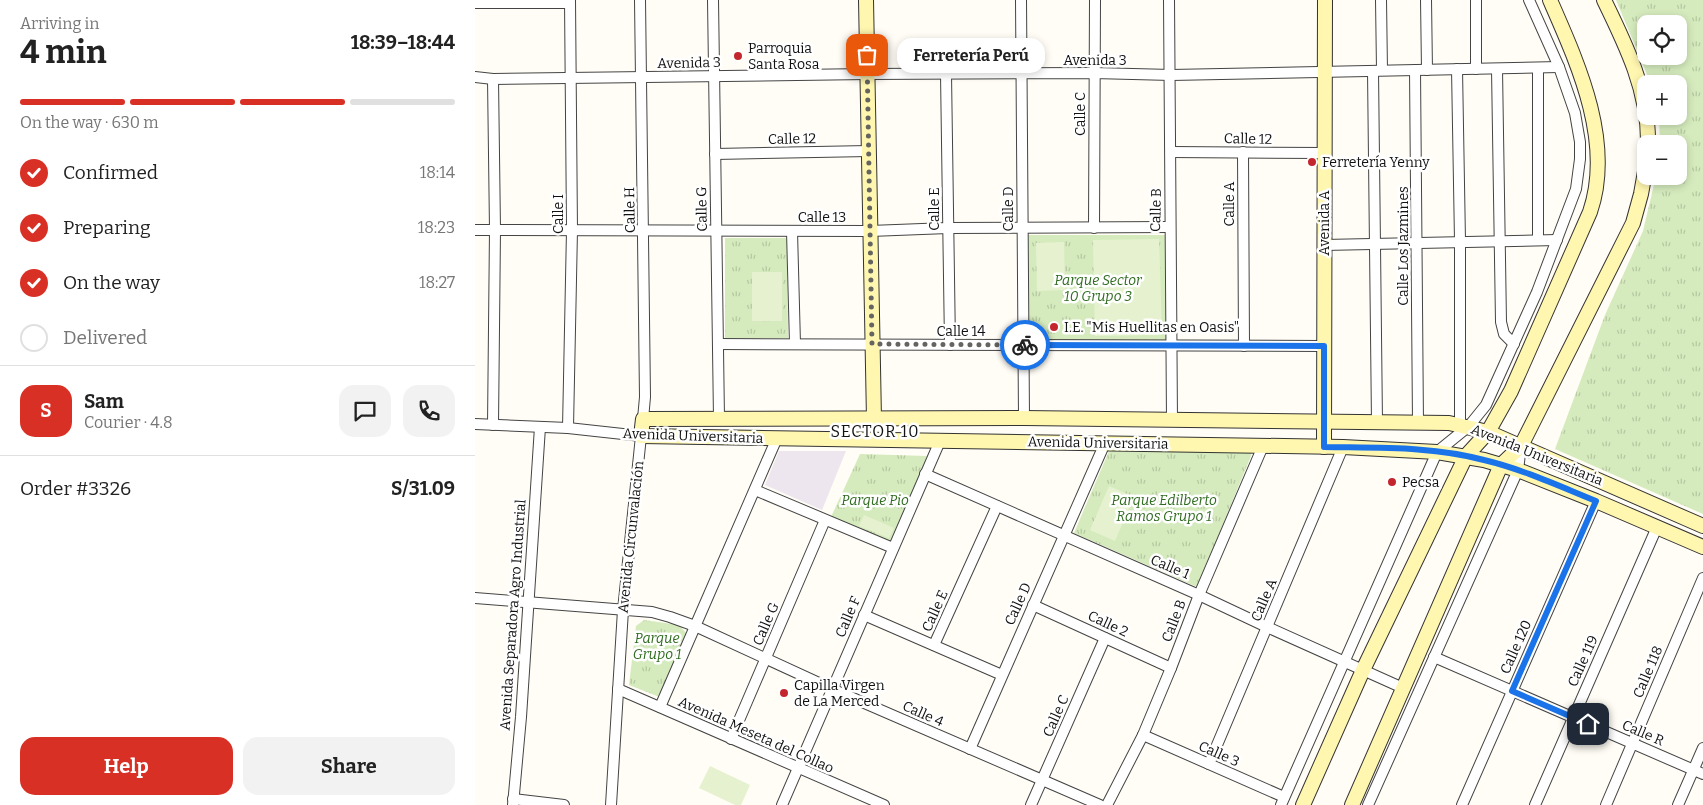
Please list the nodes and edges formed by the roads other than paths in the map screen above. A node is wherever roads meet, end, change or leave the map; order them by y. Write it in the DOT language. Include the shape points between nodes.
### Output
graph roads {
  1 [pos="640,0"];
  2 [pos="713,0"];
  3 [pos="866,0"];
  4 [pos="1021,0"];
  5 [pos="1095,0"];
  6 [pos="1169,0"];
  7 [pos="1325,0"];
  8 [pos="1381,0"];
  9 [pos="1426,0"];
  10 [pos="1476,0"];
  11 [pos="1529,0"];
  12 [pos="1550,0"];
  13 [pos="1604,0"];
  14 [pos="570,2"];
  15 [pos="475,3"];
  16 [pos="1559,67"];
  17 [pos="1538,68"];
  18 [pos="1457,69"];
  19 [pos="1477,69"];
  20 [pos="1497,69"];
  21 [pos="1415,70"];
  22 [pos="1427,70"];
  23 [pos="1377,71"];
  24 [pos="1324,72"];
  25 [pos="1094,73"];
  26 [pos="867,74"];
  27 [pos="946,74"];
  28 [pos="1021,74"];
  29 [pos="1171,74"];
  30 [pos="475,77"];
  31 [pos="714,77"];
  32 [pos="642,78"];
  33 [pos="493,79"];
  34 [pos="570,79"];
  35 [pos="1647,135"];
  36 [pos="869,151"];
  37 [pos="1171,152"];
  38 [pos="1243,152"];
  39 [pos="1324,153"];
  40 [pos="715,154"];
  41 [pos="1643,185"];
  42 [pos="1170,227"];
  43 [pos="948,228"];
  44 [pos="1094,228"];
  45 [pos="1022,229"];
  46 [pos="475,230"];
  47 [pos="495,230"];
  48 [pos="572,230"];
  49 [pos="644,230"];
  50 [pos="716,231"];
  51 [pos="792,231"];
  52 [pos="870,231"];
  53 [pos="1538,240"];
  54 [pos="1557,240"];
  55 [pos="1460,241"];
  56 [pos="1499,241"];
  57 [pos="1417,243"];
  58 [pos="1375,244"];
  59 [pos="1324,245"];
  60 [pos="718,344"];
  61 [pos="795,344"];
  62 [pos="872,344"];
  63 [pos="1514,344"];
  64 [pos="950,345"];
  65 [pos="1023,345"];
  66 [pos="1171,345"];
  67 [pos="1244,346"];
  68 [pos="1324,346"];
  69 [pos="643,418"];
  70 [pos="719,418"];
  71 [pos="1023,418"];
  72 [pos="874,419"];
  73 [pos="1172,420"];
  74 [pos="1324,422"];
  75 [pos="1377,422"];
  76 [pos="1418,423"];
  77 [pos="475,424"];
  78 [pos="493,425"];
  79 [pos="1465,425"];
  80 [pos="540,427"];
  81 [pos="568,428"];
  82 [pos="1488,432"];
  83 [pos="641,436"];
  84 [pos="777,438"];
  85 [pos="940,441"];
  86 [pos="1105,443"];
  87 [pos="1263,446"];
  88 [pos="1521,446"];
  89 [pos="1324,447"];
  90 [pos="1343,447"];
  91 [pos="1437,452"];
  92 [pos="1466,456"];
  93 [pos="1501,465"];
  94 [pos="1518,470"];
  95 [pos="925,474"];
  96 [pos="755,490"];
  97 [pos="1596,501"];
  98 [pos="997,506"];
  99 [pos="825,520"];
  100 [pos="1703,526"];
  101 [pos="1657,527"];
  102 [pos="1063,536"];
  103 [pos="1703,547"];
  104 [pos="893,548"];
  105 [pos="1703,578"];
  106 [pos="1199,594"];
  107 [pos="475,598"];
  108 [pos="527,602"];
  109 [pos="1033,605"];
  110 [pos="623,610"];
  111 [pos="865,615"];
  112 [pos="695,626"];
  113 [pos="1267,627"];
  114 [pos="1105,638"];
  115 [pos="935,646"];
  116 [pos="1434,657"];
  117 [pos="766,659"];
  118 [pos="1345,662"];
  119 [pos="1171,668"];
  120 [pos="1363,670"];
  121 [pos="1002,675"];
  122 [pos="1403,688"];
  123 [pos="618,689"];
  124 [pos="832,689"];
  125 [pos="1512,691"];
  126 [pos="660,707"];
  127 [pos="1573,718"];
  128 [pos="1143,735"];
  129 [pos="731,739"];
  130 [pos="1632,743"];
  131 [pos="1703,748"];
  132 [pos="969,749"];
  133 [pos="1209,764"];
  134 [pos="798,768"];
  135 [pos="1698,772"];
  136 [pos="1042,781"];
  137 [pos="866,801"];
  138 [pos="1283,801"];
  139 [pos="513,802"];
  140 [pos="564,805"];
  141 [pos="611,805"];
  142 [pos="782,805"];
  143 [pos="883,805"];
  144 [pos="1031,805"];
  145 [pos="1100,805"];
  146 [pos="1107,805"];
  147 [pos="1303,805"];
  148 [pos="1352,805"];
  149 [pos="1369,805"];
  150 [pos="1461,805"];
  151 [pos="1535,805"];
  152 [pos="1606,805"];
  153 [pos="1678,805"];
  1 -- 32 [label="street, Calle H"];
  2 -- 31 [label="street, Calle G"];
  3 -- 26 [label="street"];
  4 -- 28 [label="street, Calle D"];
  5 -- 25 [label="street, Calle C"];
  6 -- 29 [label="street, Calle B"];
  7 -- 24 [label="street, Avenida A"];
  8 -- 23 [label="street"];
  9 -- 22 [label="street"];
  10 -- 19 [label="street"];
  11 -- 16 [label="street"];
  12 -- 82 [label="street" via="1589,100 1598,177 1587,218 1511,391"];
  13 -- 35 [label="street" via="1639,82"];
  14 -- 15 [label="street"];
  14 -- 34 [label="street, Calle I"];
  16 -- 17 [label="street, Avenida 3"];
  16 -- 54 [label="street" via="1577,121 1580,159 1576,189"];
  17 -- 20 [label="street, Avenida 3"];
  17 -- 53 [label="street"];
  18 -- 19 [label="street, Avenida 3"];
  18 -- 22 [label="street, Avenida 3"];
  18 -- 55 [label="street"];
  19 -- 20 [label="street, Avenida 3"];
  20 -- 56 [label="street"];
  21 -- 22 [label="street, Avenida 3"];
  21 -- 23 [label="street, Avenida 3"];
  21 -- 57 [label="street, Calle Los Jazmines"];
  23 -- 24 [label="street, Avenida 3"];
  23 -- 58 [label="street"];
  24 -- 29 [label="street, Avenida 3"];
  24 -- 39 [label="street, Avenida A"];
  25 -- 28 [label="street, Avenida 3"];
  25 -- 29 [label="street, Avenida 3"];
  25 -- 44 [label="street, Calle C"];
  26 -- 27 [label="street, Avenida 3"];
  26 -- 31 [label="street, Avenida 3"];
  26 -- 36 [label="street"];
  27 -- 28 [label="street, Avenida 3"];
  27 -- 43 [label="street, Calle E"];
  28 -- 45 [label="street, Calle D"];
  29 -- 37 [label="street, Calle B"];
  30 -- 33 [label="street, Avenida 3"];
  31 -- 32 [label="street, Avenida 3"];
  31 -- 40 [label="street, Calle G"];
  32 -- 34 [label="street, Avenida 3"];
  32 -- 49 [label="street, Calle H"];
  33 -- 34 [label="street, Avenida 3"];
  33 -- 47 [label="street"];
  34 -- 48 [label="street, Calle I"];
  36 -- 40 [label="street, Calle 12"];
  36 -- 52 [label="street"];
  37 -- 38 [label="street, Calle 12"];
  37 -- 42 [label="street, Calle B"];
  38 -- 39 [label="street, Calle 12"];
  38 -- 67 [label="street, Calle A"];
  39 -- 59 [label="street, Avenida A"];
  40 -- 50 [label="street, Calle G"];
  41 -- 88 [label="street" via="1633,223"];
  42 -- 44 [label="street, Calle 13"];
  42 -- 66 [label="street, Calle B"];
  43 -- 45 [label="street, Calle 13"];
  43 -- 52 [label="street, Calle 13"];
  43 -- 64 [label="street, Calle E"];
  44 -- 45 [label="street, Calle 13"];
  45 -- 65 [label="street, Calle D"];
  46 -- 47 [label="street, Calle 13"];
  47 -- 48 [label="street, Calle 13"];
  47 -- 78 [label="street"];
  48 -- 49 [label="street, Calle 13"];
  48 -- 81 [label="street, Calle I"];
  49 -- 50 [label="street, Calle 13"];
  49 -- 69 [label="street, Calle H"];
  50 -- 51 [label="street, Calle 13"];
  50 -- 60 [label="street, Calle G"];
  51 -- 52 [label="street, Calle 13"];
  51 -- 61 [label="street"];
  52 -- 62 [label="street"];
  53 -- 54 [label="street"];
  53 -- 56 [label="street"];
  54 -- 63 [label="street"];
  55 -- 56 [label="street"];
  55 -- 57 [label="street"];
  55 -- 79 [label="street"];
  56 -- 63 [label="street" via="1502,329"];
  57 -- 58 [label="street"];
  57 -- 76 [label="street, Calle Los Jazmines"];
  58 -- 59 [label="street"];
  58 -- 75 [label="street"];
  59 -- 68 [label="street, Avenida A"];
  60 -- 61 [label="street, Calle 14"];
  60 -- 70 [label="street, Calle G"];
  61 -- 62 [label="street, Calle 14"];
  62 -- 64 [label="street, Calle 14"];
  62 -- 72 [label="street"];
  63 -- 79 [label="street" via="1486,405"];
  64 -- 65 [label="street, Calle 14"];
  65 -- 66 [label="street, Calle 14"];
  65 -- 71 [label="street, Calle D"];
  66 -- 67 [label="street, Calle 14"];
  66 -- 73 [label="street, Calle B"];
  67 -- 68 [label="street, Calle 14"];
  68 -- 74 [label="street, Avenida A"];
  69 -- 70 [label="street, Avenida Universitaria"];
  69 -- 83 [label="street, Avenida Circunvalación"];
  70 -- 72 [label="street, Avenida Universitaria"];
  71 -- 72 [label="street, Avenida Universitaria"];
  71 -- 73 [label="street, Avenida Universitaria"];
  73 -- 74 [label="street, Avenida Universitaria"];
  74 -- 75 [label="street, Avenida Universitaria"];
  74 -- 89 [label="street, Avenida A"];
  75 -- 76 [label="street, Avenida Universitaria"];
  76 -- 79 [label="street, Avenida Universitaria"];
  77 -- 78 [label="street, Avenida Universitaria"];
  78 -- 80 [label="street, Avenida Universitaria"];
  79 -- 82 [label="street, Avenida Universitaria"];
  79 -- 91 [label="street"];
  80 -- 81 [label="street, Avenida Universitaria"];
  80 -- 108 [label="street, Avenida Separadora Agro Industrial"];
  81 -- 83 [label="street, Avenida Universitaria"];
  82 -- 88 [label="street, Avenida Universitaria"];
  82 -- 92 [label="street"];
  83 -- 84 [label="street, Avenida Universitaria"];
  83 -- 110 [label="street, Avenida Circunvalación"];
  84 -- 85 [label="street, Avenida Universitaria"];
  84 -- 96 [label="street"];
  85 -- 86 [label="street, Avenida Universitaria"];
  85 -- 95 [label="street, Calle F"];
  86 -- 87 [label="street, Avenida Universitaria"];
  86 -- 102 [label="street, Calle D"];
  87 -- 89 [label="street, Avenida Universitaria"];
  87 -- 106 [label="street, Calle B"];
  88 -- 93 [label="street"];
  88 -- 94 [label="street"];
  88 -- 100 [label="street, Avenida Universitaria"];
  89 -- 90 [label="street, Avenida Universitaria"];
  90 -- 91 [label="street, Avenida Universitaria"];
  90 -- 113 [label="street, Calle A"];
  91 -- 92 [label="street, Avenida Universitaria"];
  91 -- 118 [label="street"];
  92 -- 93 [label="street, Avenida Universitaria"];
  92 -- 120 [label="street"];
  93 -- 94 [label="street, Avenida Universitaria"];
  93 -- 122 [label="street"];
  94 -- 97 [label="street, Avenida Universitaria"];
  94 -- 116 [label="street"];
  95 -- 98 [label="street, Calle 1"];
  95 -- 104 [label="street, Calle F"];
  96 -- 99 [label="street"];
  96 -- 112 [label="street"];
  97 -- 101 [label="street, Avenida Universitaria"];
  97 -- 125 [label="street, Calle 120"];
  98 -- 102 [label="street, Calle 1"];
  98 -- 115 [label="street, Calle E"];
  99 -- 104 [label="street"];
  99 -- 117 [label="street, Calle G"];
  101 -- 103 [label="street, Avenida Universitaria"];
  101 -- 127 [label="street, Calle 119"];
  102 -- 106 [label="street, Calle 1"];
  102 -- 109 [label="street, Calle D"];
  104 -- 111 [label="street, Calle F"];
  105 -- 130 [label="street, Calle 118"];
  106 -- 113 [label="street, Calle 1"];
  106 -- 119 [label="street, Calle B"];
  107 -- 108 [label="street, Calle 4"];
  108 -- 110 [label="street, Calle 4"];
  108 -- 139 [label="street, Avenida Separadora Agro Industrial"];
  109 -- 114 [label="street, Calle 2"];
  109 -- 121 [label="street, Calle D"];
  110 -- 112 [label="street, Calle 4" via="670,616"];
  110 -- 123 [label="street, Avenida Circunvalación"];
  111 -- 115 [label="street"];
  111 -- 124 [label="street, Calle F"];
  112 -- 117 [label="street, Calle 4"];
  112 -- 126 [label="street"];
  113 -- 118 [label="street, Calle 1"];
  113 -- 133 [label="street, Calle A"];
  114 -- 119 [label="street, Calle 2"];
  114 -- 136 [label="street, Calle C"];
  115 -- 121 [label="street"];
  116 -- 125 [label="street, Calle R"];
  116 -- 149 [label="street"];
  117 -- 124 [label="street, Calle 4"];
  117 -- 129 [label="street, Calle G"];
  118 -- 120 [label="street, Calle 1"];
  118 -- 138 [label="street"];
  119 -- 128 [label="street, Calle B"];
  120 -- 122 [label="street, Calle 1"];
  120 -- 147 [label="street"];
  121 -- 132 [label="street, Calle D"];
  122 -- 148 [label="street"];
  123 -- 126 [label="street, Avenida Meseta del Collao"];
  123 -- 141 [label="street, Avenida Circunvalación"];
  124 -- 132 [label="street, Calle 4"];
  124 -- 134 [label="street, Calle F"];
  125 -- 127 [label="street, Calle R"];
  125 -- 150 [label="street, Calle 120"];
  126 -- 129 [label="street, Avenida Meseta del Collao"];
  127 -- 130 [label="street, Calle R"];
  127 -- 151 [label="street, Calle 119"];
  128 -- 133 [label="street, Calle 3"];
  128 -- 146 [label="street, Calle B"];
  129 -- 134 [label="street, Avenida Meseta del Collao"];
  130 -- 135 [label="street, Calle R"];
  130 -- 152 [label="street, Calle 118"];
  131 -- 135 [label="street"];
  132 -- 136 [label="street, Calle 4"];
  133 -- 138 [label="street, Calle 3"];
  134 -- 137 [label="street, Avenida Meseta del Collao"];
  134 -- 142 [label="street, Calle F"];
  135 -- 153 [label="street"];
  136 -- 144 [label="street, Calle C"];
  136 -- 145 [label="street, Calle 4"];
  137 -- 143 [label="street, Avenida Meseta del Collao"];
  139 -- 140 [label="street"];
}
